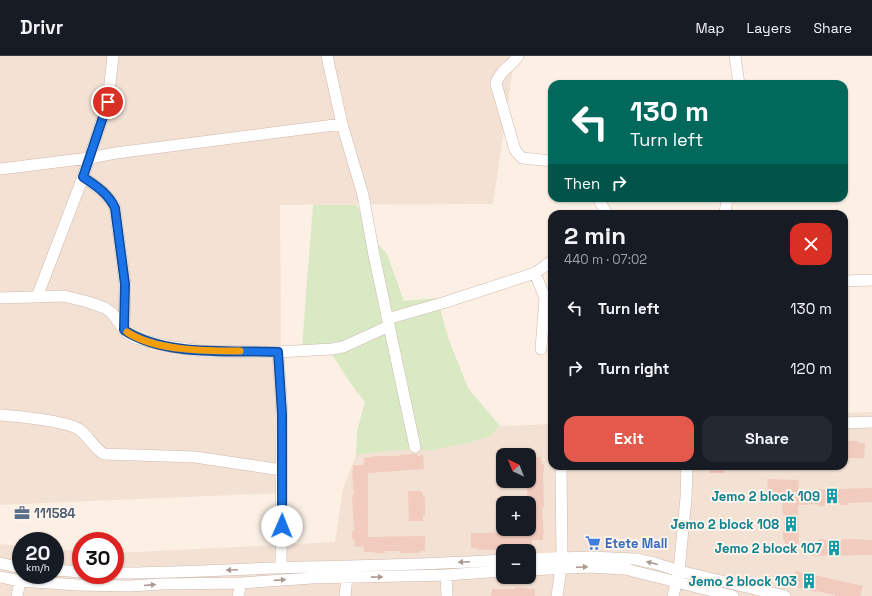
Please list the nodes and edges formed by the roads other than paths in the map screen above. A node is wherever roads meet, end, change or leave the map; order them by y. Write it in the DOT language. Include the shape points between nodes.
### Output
graph roads {
  1 [pos="113,56"];
  2 [pos="326,56"];
  3 [pos="518,56"];
  4 [pos="735,56"];
  5 [pos="738,80"];
  6 [pos="342,124"];
  7 [pos="89,158"];
  8 [pos="548,161"];
  9 [pos="0,170"];
  10 [pos="83,177"];
  11 [pos="548,265"];
  12 [pos="535,273"];
  13 [pos="872,280"];
  14 [pos="848,281"];
  15 [pos="37,297"];
  16 [pos="0,298"];
  17 [pos="388,323"];
  18 [pos="124,330"];
  19 [pos="541,349"];
  20 [pos="278,352"];
  21 [pos="0,415"];
  22 [pos="872,422"];
  23 [pos="848,423"];
  24 [pos="415,447"];
  25 [pos="282,470"];
  26 [pos="561,470"];
  27 [pos="687,470"];
  28 [pos="496,560"];
  29 [pos="536,560"];
  30 [pos="562,562"];
  31 [pos="0,563"];
  32 [pos="12,566"];
  33 [pos="281,568"];
  34 [pos="536,568"];
  35 [pos="496,571"];
  36 [pos="312,572"];
  37 [pos="124,573"];
  38 [pos="446,575"];
  39 [pos="678,576"];
  40 [pos="0,577"];
  41 [pos="346,577"];
  42 [pos="12,579"];
  43 [pos="241,582"];
  44 [pos="19,584"];
  45 [pos="64,584"];
  46 [pos="129,591"];
  47 [pos="17,596"];
  48 [pos="238,596"];
  49 [pos="345,596"];
  50 [pos="447,596"];
  51 [pos="557,596"];
  52 [pos="673,596"];
  53 [pos="733,596"];
  54 [pos="785,596"];
  1 -- 7 [label="street" via="108,102"];
  2 -- 6 [label="street"];
  3 -- 8 [label="street" via="498,77 496,84 515,150 522,158"];
  4 -- 5 [label="street"];
  6 -- 7 [label="street"];
  6 -- 17 [label="street" via="363,195"];
  7 -- 9 [label="street"];
  7 -- 10 [label="street"];
  10 -- 15 [label="street"];
  10 -- 18 [label="street" via="104,191 115,208 125,284"];
  11 -- 12 [label="street"];
  12 -- 17 [label="street"];
  12 -- 19 [label="street" via="546,298"];
  13 -- 14 [label="street"];
  15 -- 16 [label="street"];
  15 -- 18 [label="street" via="64,296 105,308"];
  17 -- 20 [label="street" via="342,347"];
  17 -- 24 [label="street"];
  18 -- 20 [label="street" via="135,338 201,351"];
  20 -- 25 [label="street"];
  21 -- 25 [label="street" via="66,424 79,430 104,454 195,458"];
  22 -- 23 [label="street"];
  25 -- 33 [label="street"];
  26 -- 30 [label="street"];
  27 -- 39 [label="street"];
  28 -- 36 [label="street, one-way"];
  29 -- 30 [label="street"];
  30 -- 34 [label="street"];
  30 -- 39 [label="street" via="614,557 654,563"];
  30 -- 51 [label="street"];
  31 -- 32 [label="street"];
  33 -- 36 [label="street"];
  33 -- 37 [label="street, one-way"];
  35 -- 38 [label="street"];
  36 -- 41 [label="street"];
  43 -- 36 [label="street, one-way"];
  41 -- 38 [label="street, one-way"];
  38 -- 50 [label="street"];
  39 -- 52 [label="street"];
  39 -- 53 [label="street"];
  39 -- 54 [label="street"];
  40 -- 42 [label="street"];
  41 -- 49 [label="street"];
  46 -- 43 [label="street, one-way" via="162,584"];
  43 -- 48 [label="street"];
  44 -- 47 [label="street"];
  45 -- 46 [label="street"];
}
